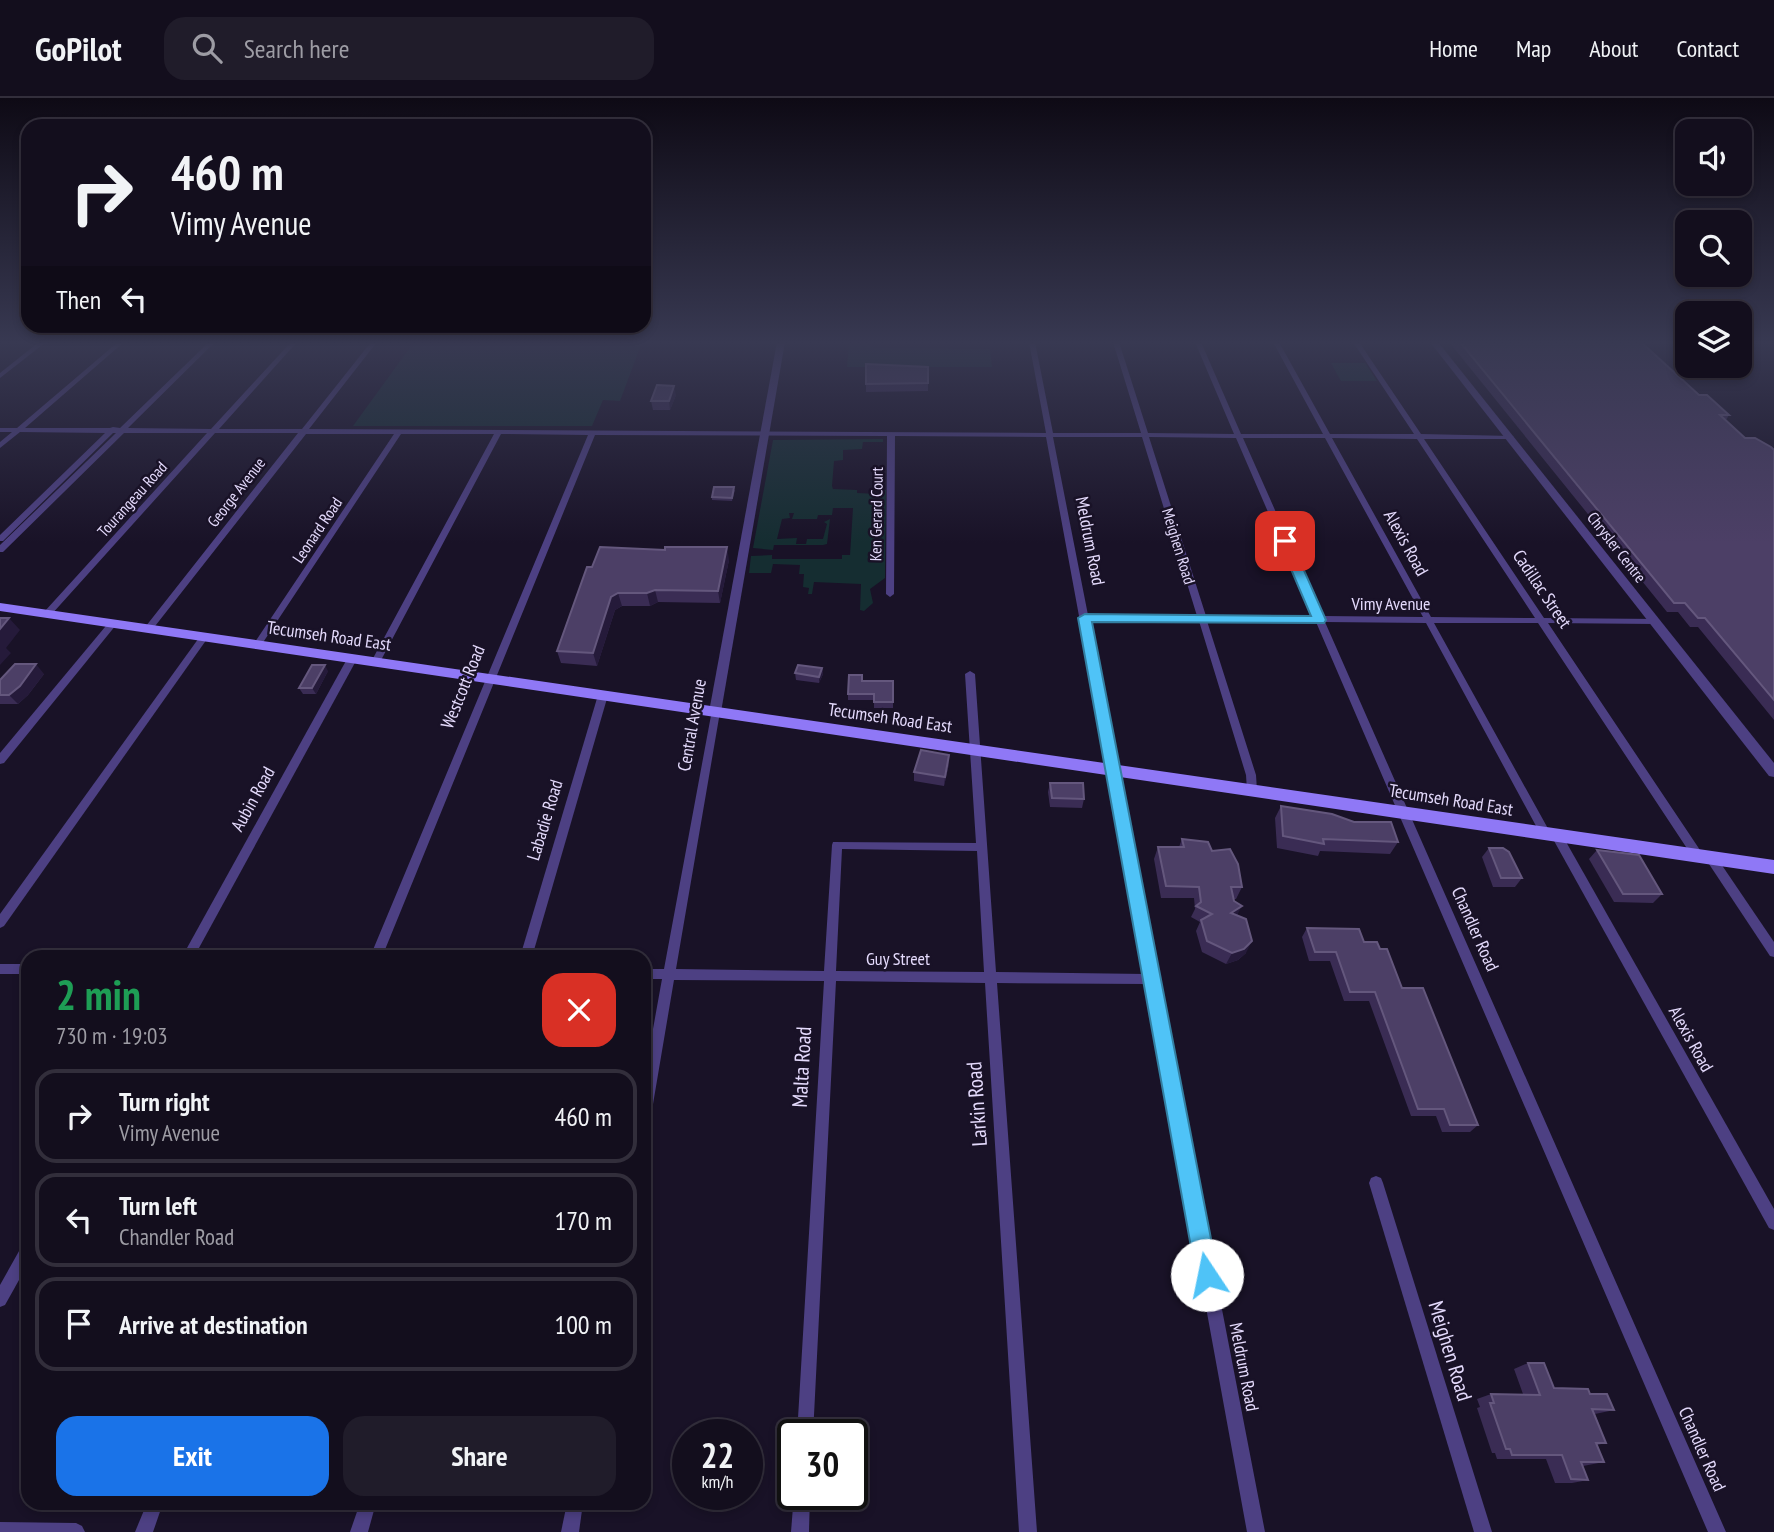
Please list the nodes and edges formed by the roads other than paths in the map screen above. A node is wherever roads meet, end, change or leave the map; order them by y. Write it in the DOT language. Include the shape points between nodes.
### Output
graph roads {
  1 [pos="43,409"];
  2 [pos="134,409"];
  3 [pos="144,409"];
  4 [pos="234,409"];
  5 [pos="321,409"];
  6 [pos="770,409"];
  7 [pos="1044,409"];
  8 [pos="1136,409"];
  9 [pos="1227,409"];
  10 [pos="1313,409"];
  11 [pos="1401,409"];
  12 [pos="1488,409"];
  13 [pos="0,430"];
  14 [pos="19,430"];
  15 [pos="111,431"];
  16 [pos="122,431"];
  17 [pos="214,431"];
  18 [pos="303,432"];
  19 [pos="400,432"];
  20 [pos="499,432"];
  21 [pos="592,433"];
  22 [pos="765,434"];
  23 [pos="891,434"];
  24 [pos="1049,435"];
  25 [pos="1145,436"];
  26 [pos="1239,436"];
  27 [pos="1328,437"];
  28 [pos="1420,437"];
  29 [pos="1510,437"];
  30 [pos="0,446"];
  31 [pos="0,539"];
  32 [pos="0,550"];
  33 [pos="890,594"];
  34 [pos="0,607"];
  35 [pos="48,613"];
  36 [pos="1085,618"];
  37 [pos="1202,619"];
  38 [pos="1319,620"];
  39 [pos="1429,620"];
  40 [pos="1542,621"];
  41 [pos="1655,621"];
  42 [pos="113,623"];
  43 [pos="149,628"];
  44 [pos="204,637"];
  45 [pos="257,645"];
  46 [pos="352,659"];
  47 [pos="376,662"];
  48 [pos="970,674"];
  49 [pos="488,679"];
  50 [pos="603,695"];
  51 [pos="715,712"];
  52 [pos="973,750"];
  53 [pos="0,760"];
  54 [pos="1113,770"];
  55 [pos="1774,772"];
  56 [pos="1252,790"];
  57 [pos="1402,812"];
  58 [pos="1552,835"];
  59 [pos="981,848"];
  60 [pos="1705,857"];
  61 [pos="1774,867"];
  62 [pos="0,923"];
  63 [pos="192,950"];
  64 [pos="379,950"];
  65 [pos="528,950"];
  66 [pos="1774,952"];
  67 [pos="0,969"];
  68 [pos="21,969"];
  69 [pos="651,974"];
  70 [pos="669,975"];
  71 [pos="830,976"];
  72 [pos="990,977"];
  73 [pos="1151,979"];
  74 [pos="651,1077"];
  75 [pos="1376,1183"];
  76 [pos="1774,1223"];
  77 [pos="21,1262"];
  78 [pos="0,1300"];
  79 [pos="806,1419"];
  80 [pos="152,1510"];
  81 [pos="366,1510"];
  82 [pos="574,1510"];
  83 [pos="801,1510"];
  84 [pos="0,1531"];
  85 [pos="76,1532"];
  86 [pos="144,1532"];
  87 [pos="359,1532"];
  88 [pos="570,1532"];
  89 [pos="800,1532"];
  90 [pos="1028,1532"];
  91 [pos="1256,1532"];
  92 [pos="1483,1532"];
  93 [pos="1717,1532"];
  1 -- 14 [label="street"];
  2 -- 15 [label="street"];
  3 -- 16 [label="street"];
  4 -- 17 [label="street, Tourangeau Road"];
  5 -- 18 [label="street, George Avenue"];
  6 -- 22 [label="street, Central Avenue"];
  7 -- 24 [label="street, Meldrum Road"];
  8 -- 25 [label="street, Meighen Road"];
  9 -- 26 [label="street, Chandler Road"];
  10 -- 27 [label="street, Alexis Road"];
  11 -- 28 [label="street, Cadillac Street"];
  12 -- 29 [label="street, Chrysler Centre"];
  13 -- 14 [label="street"];
  14 -- 15 [label="street"];
  14 -- 30 [label="street"];
  15 -- 16 [label="street"];
  15 -- 31 [label="street"];
  16 -- 17 [label="street"];
  16 -- 32 [label="street"];
  17 -- 18 [label="street"];
  17 -- 35 [label="street, Tourangeau Road"];
  18 -- 19 [label="street"];
  18 -- 43 [label="street, George Avenue"];
  19 -- 20 [label="street"];
  19 -- 45 [label="street, Leonard Road"];
  20 -- 21 [label="street"];
  20 -- 47 [label="street"];
  21 -- 22 [label="street"];
  21 -- 49 [label="street, Westcott Road"];
  22 -- 23 [label="street"];
  22 -- 51 [label="street, Central Avenue"];
  23 -- 24 [label="street"];
  23 -- 33 [label="street, Ken Gerard Court"];
  24 -- 25 [label="street"];
  24 -- 36 [label="street, Meldrum Road"];
  25 -- 26 [label="street"];
  25 -- 37 [label="street, Meighen Road"];
  26 -- 27 [label="street"];
  26 -- 38 [label="street, Chandler Road"];
  27 -- 28 [label="street"];
  27 -- 39 [label="street, Alexis Road"];
  28 -- 29 [label="street"];
  28 -- 40 [label="street, Cadillac Street"];
  29 -- 41 [label="street, Chrysler Centre"];
  34 -- 35 [label="main road, Tecumseh Road East"];
  35 -- 42 [label="main road, Tecumseh Road East"];
  36 -- 37 [label="street, Vimy Avenue"];
  36 -- 54 [label="street, Meldrum Road"];
  37 -- 38 [label="street, Vimy Avenue"];
  37 -- 56 [label="street, Meighen Road"];
  38 -- 39 [label="street, Vimy Avenue"];
  38 -- 57 [label="street, Chandler Road"];
  39 -- 40 [label="street, Vimy Avenue"];
  39 -- 58 [label="street, Alexis Road"];
  40 -- 41 [label="street, Vimy Avenue"];
  40 -- 60 [label="street, Cadillac Street"];
  41 -- 55 [label="street, Chrysler Centre"];
  42 -- 43 [label="main road, Tecumseh Road East"];
  42 -- 53 [label="street"];
  43 -- 44 [label="main road, Tecumseh Road East"];
  44 -- 45 [label="main road, Tecumseh Road East"];
  44 -- 62 [label="street"];
  45 -- 46 [label="main road, Tecumseh Road East"];
  46 -- 47 [label="main road, Tecumseh Road East"];
  46 -- 63 [label="street, Aubin Road"];
  47 -- 49 [label="main road, Tecumseh Road East"];
  48 -- 52 [label="street, Larkin Road"];
  49 -- 50 [label="main road, Tecumseh Road East"];
  49 -- 64 [label="street, Westcott Road"];
  50 -- 51 [label="main road, Tecumseh Road East"];
  50 -- 65 [label="street, Labadie Road"];
  51 -- 52 [label="main road, Tecumseh Road East"];
  51 -- 70 [label="street, Central Avenue"];
  52 -- 54 [label="main road, Tecumseh Road East"];
  52 -- 59 [label="street, Larkin Road"];
  54 -- 56 [label="main road, Tecumseh Road East"];
  54 -- 73 [label="street, Meldrum Road"];
  56 -- 57 [label="main road, Tecumseh Road East"];
  57 -- 58 [label="main road, Tecumseh Road East"];
  57 -- 93 [label="street, Chandler Road"];
  58 -- 60 [label="main road, Tecumseh Road East"];
  58 -- 76 [label="street, Alexis Road"];
  59 -- 71 [label="street, Malta Road" via="837,845"];
  59 -- 72 [label="street, Larkin Road"];
  60 -- 61 [label="main road, Tecumseh Road East"];
  60 -- 66 [label="street, Cadillac Street"];
  67 -- 68 [label="street"];
  69 -- 70 [label="street, Guy Street"];
  70 -- 71 [label="street, Guy Street"];
  70 -- 74 [label="street, Central Avenue"];
  71 -- 72 [label="street, Guy Street"];
  71 -- 79 [label="street, Malta Road"];
  72 -- 73 [label="street, Guy Street"];
  72 -- 90 [label="street, Larkin Road"];
  73 -- 91 [label="street, Meldrum Road"];
  75 -- 92 [label="street, Meighen Road"];
  77 -- 78 [label="street"];
  80 -- 86 [label="street"];
  81 -- 87 [label="street"];
  82 -- 88 [label="street"];
  83 -- 89 [label="street"];
  84 -- 85 [label="street"];
}
